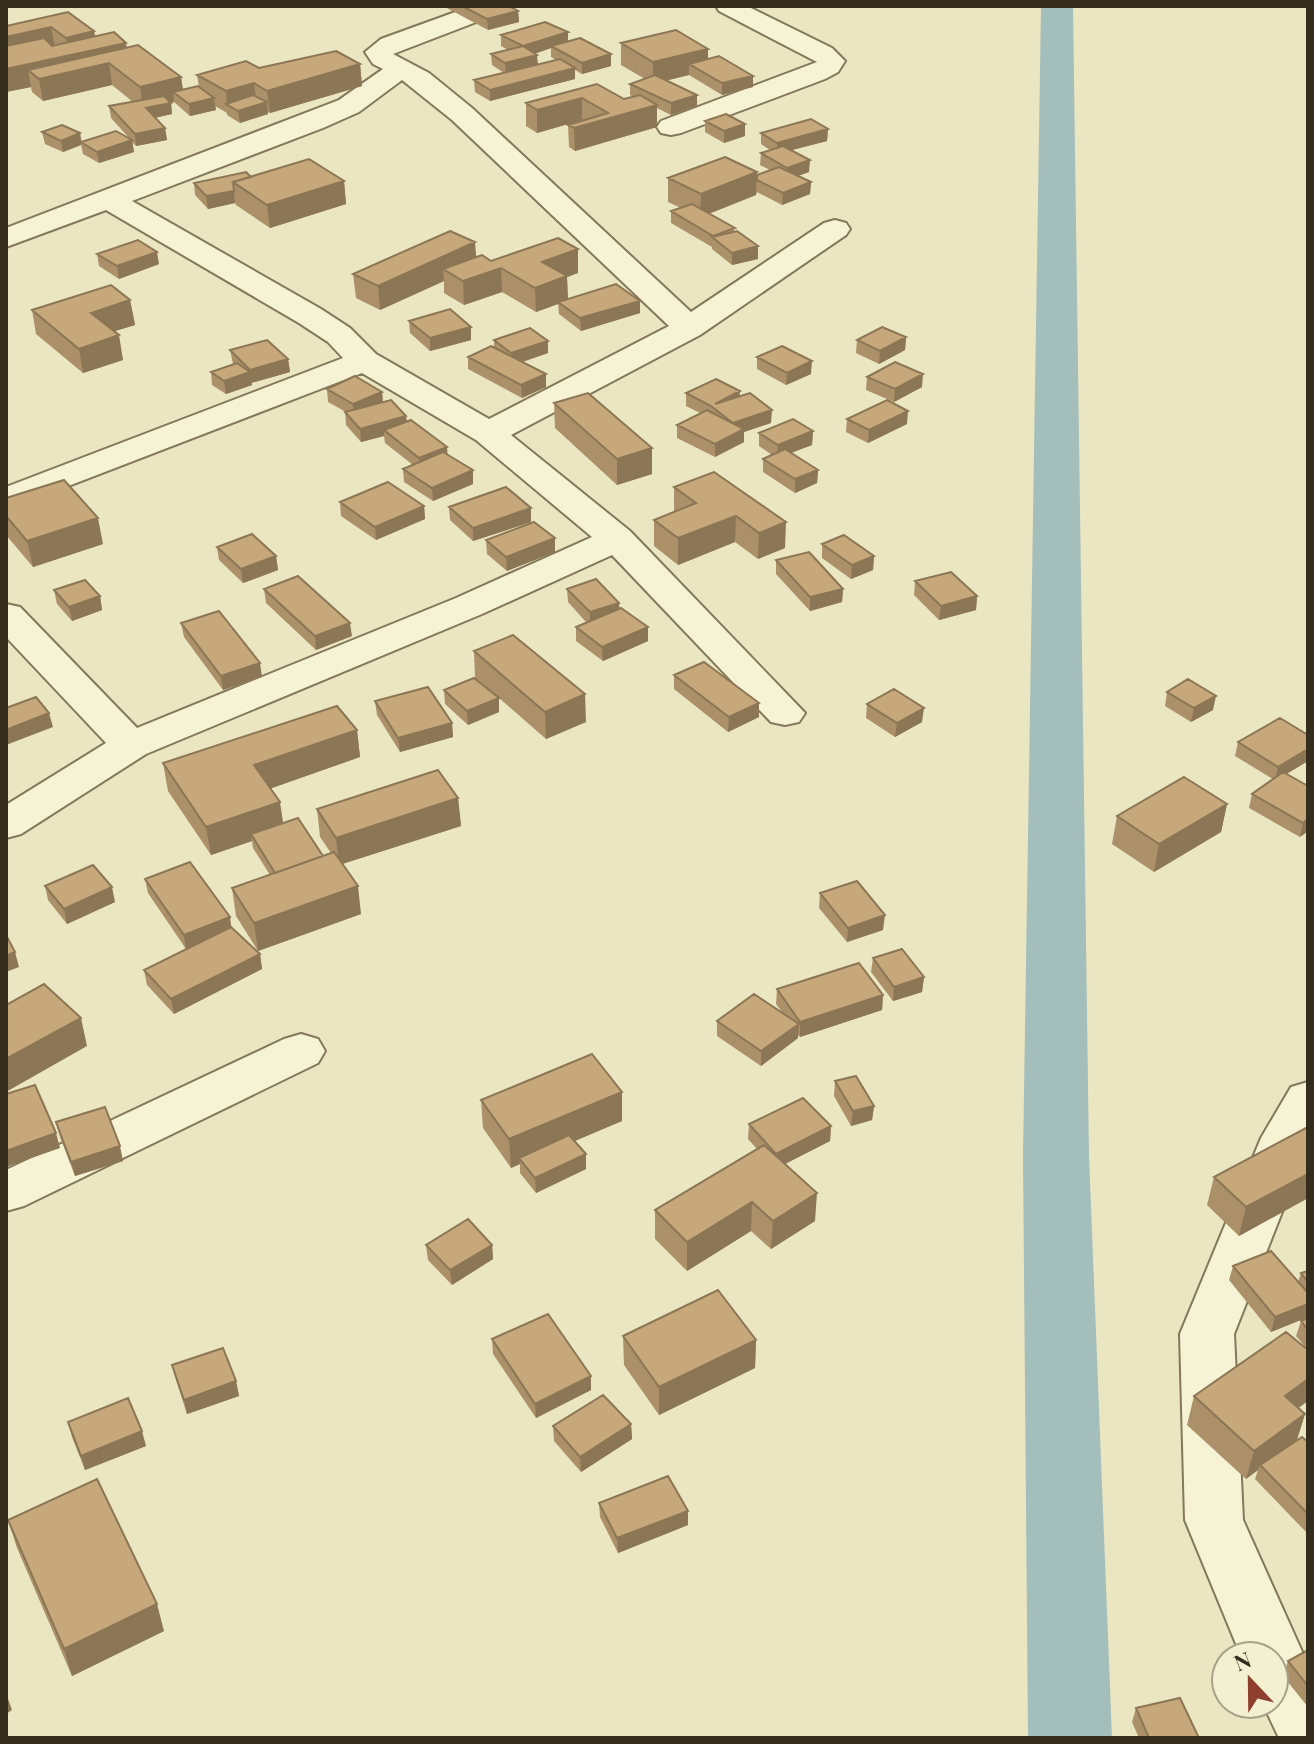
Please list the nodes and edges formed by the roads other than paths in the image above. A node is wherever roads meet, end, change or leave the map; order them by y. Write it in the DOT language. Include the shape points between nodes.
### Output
graph roads {
  1 [pos="496,6"];
  2 [pos="728,6"];
  3 [pos="401,68"];
  4 [pos="671,127"];
  5 [pos="108,199"];
  6 [pos="835,229"];
  7 [pos="6,238"];
  8 [pos="689,328"];
  9 [pos="364,361"];
  10 [pos="488,433"];
  11 [pos="6,499"];
  12 [pos="617,539"];
  13 [pos="6,615"];
  14 [pos="785,713"];
  15 [pos="131,745"];
  16 [pos="6,824"];
  17 [pos="301,1051"];
  18 [pos="1308,1100"];
  19 [pos="6,1192"];
  20 [pos="1265,1640"];
  21 [pos="1290,1694"];
  22 [pos="1308,1732"];
  1 -- 3 [label="street" via="378,52"];
  2 -- 4 [label="street" via="832,61 816,73"];
  3 -- 5 [label="street" via="349,106"];
  3 -- 8 [label="street" via="462,114"];
  5 -- 7 [label="street"];
  5 -- 9 [label="street" via="310,316"];
  6 -- 8 [label="street"];
  8 -- 10 [label="street"];
  9 -- 10 [label="street"];
  9 -- 11 [label="street"];
  10 -- 12 [label="street"];
  12 -- 14 [label="street"];
  12 -- 15 [label="street"];
  13 -- 15 [label="street"];
  15 -- 16 [label="street"];
  17 -- 19 [label="street"];
  18 -- 20 [label="street" via="1286,1138 1207,1334 1214,1520"];
  21 -- 22 [label="street"];
}
